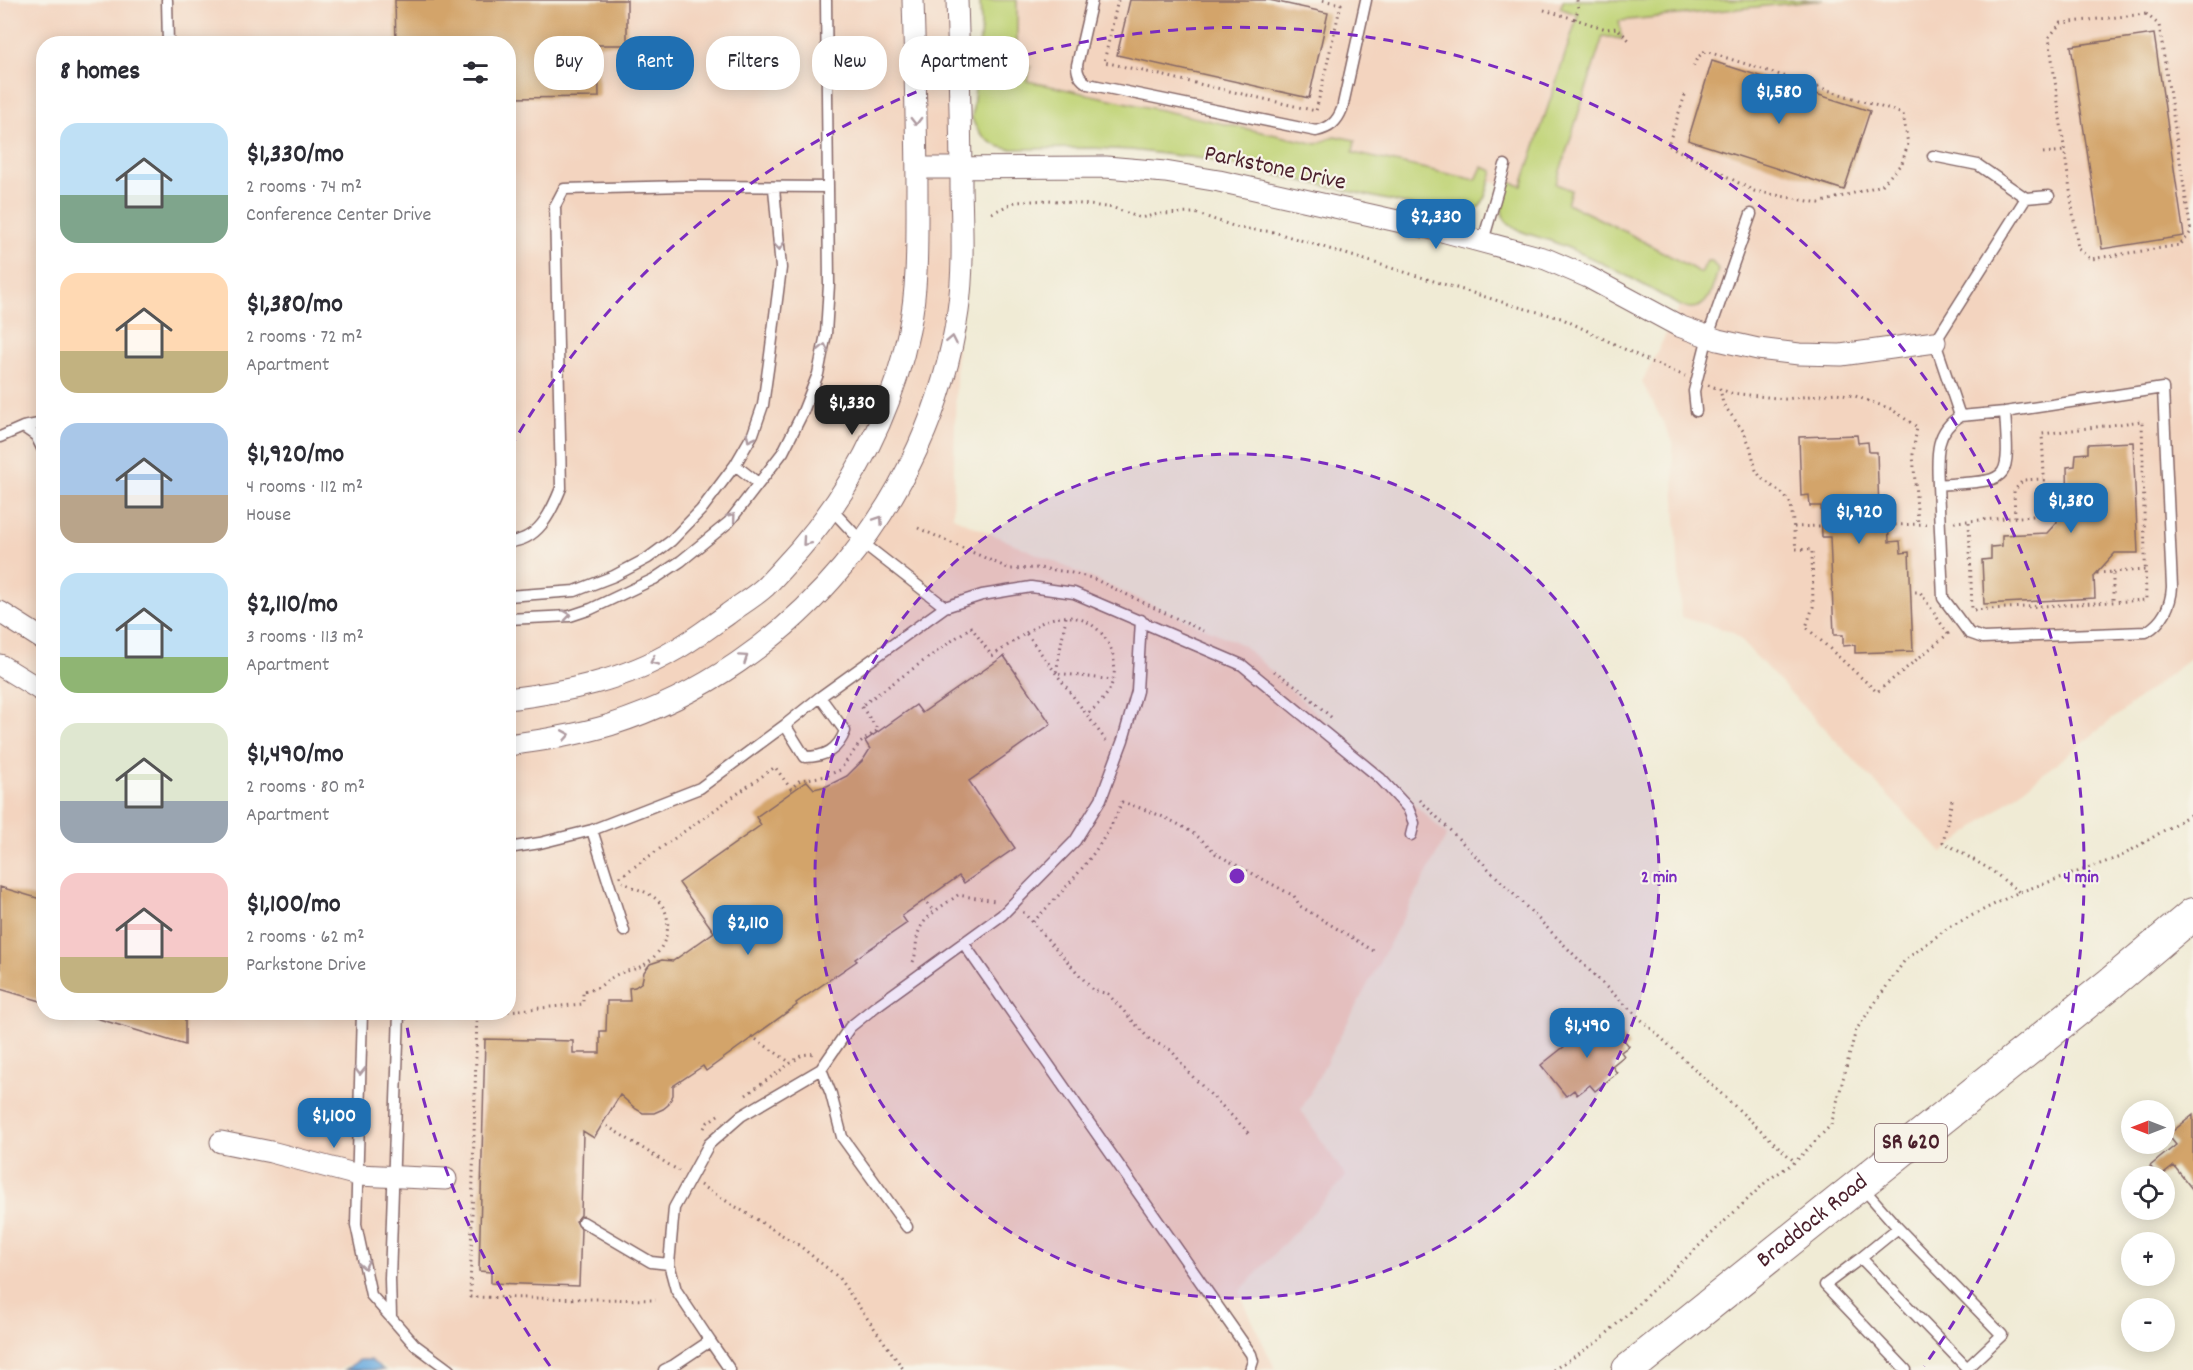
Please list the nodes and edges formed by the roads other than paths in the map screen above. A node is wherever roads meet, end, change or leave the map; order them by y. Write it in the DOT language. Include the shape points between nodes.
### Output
graph roads {
  1 [pos="167,0"];
  2 [pos="826,0"];
  3 [pos="913,0"];
  4 [pos="957,0"];
  5 [pos="1092,0"];
  6 [pos="1366,0"];
  7 [pos="168,36"];
  8 [pos="1933,156"];
  9 [pos="1505,165"];
  10 [pos="917,168"];
  11 [pos="961,168"];
  12 [pos="828,187"];
  13 [pos="774,188"];
  14 [pos="2049,196"];
  15 [pos="2026,198"];
  16 [pos="1751,214"];
  17 [pos="1484,241"];
  18 [pos="1708,336"];
  19 [pos="1935,342"];
  20 [pos="1696,411"];
  21 [pos="2005,412"];
  22 [pos="1960,416"];
  23 [pos="36,424"];
  24 [pos="23,426"];
  25 [pos="36,436"];
  26 [pos="0,437"];
  27 [pos="735,465"];
  28 [pos="758,483"];
  29 [pos="1938,485"];
  30 [pos="832,510"];
  31 [pos="516,540"];
  32 [pos="863,543"];
  33 [pos="516,595"];
  34 [pos="945,607"];
  35 [pos="0,612"];
  36 [pos="516,619"];
  37 [pos="1141,620"];
  38 [pos="36,635"];
  39 [pos="0,665"];
  40 [pos="36,687"];
  41 [pos="820,697"];
  42 [pos="516,698"];
  43 [pos="785,725"];
  44 [pos="516,744"];
  45 [pos="592,830"];
  46 [pos="1411,835"];
  47 [pos="516,847"];
  48 [pos="2193,914"];
  49 [pos="624,931"];
  50 [pos="964,944"];
  51 [pos="362,1020"];
  52 [pos="399,1020"];
  53 [pos="821,1069"];
  54 [pos="221,1142"];
  55 [pos="358,1176"];
  56 [pos="394,1177"];
  57 [pos="446,1179"];
  58 [pos="1860,1184"];
  59 [pos="583,1222"];
  60 [pos="907,1227"];
  61 [pos="1898,1228"];
  62 [pos="1861,1258"];
  63 [pos="669,1264"];
  64 [pos="392,1317"];
  65 [pos="710,1341"];
  66 [pos="1968,1369"];
  67 [pos="449,1370"];
  68 [pos="664,1370"];
  69 [pos="730,1370"];
  70 [pos="1250,1370"];
  71 [pos="1629,1370"];
  72 [pos="1906,1370"];
  1 -- 7 [label="lane"];
  2 -- 12 [label="lane"];
  3 -- 10 [label="street, one-way"];
  4 -- 11 [label="street"];
  5 -- 6 [label="lane" via="1077,65 1077,73 1088,84 1316,131 1332,125 1342,109"];
  8 -- 15 [label="lane" via="1978,165"];
  9 -- 17 [label="lane"];
  10 -- 11 [label="street, Parkstone Drive"];
  10 -- 30 [label="street" via="915,288 907,339 888,404 862,462"];
  11 -- 17 [label="street, Parkstone Drive" via="1107,167 1165,172"];
  32 -- 11 [label="street, one-way" via="911,463 949,358 962,256"];
  12 -- 13 [label="lane"];
  28 -- 12 [label="lane, one-way" via="783,452 818,374 826,334 829,284"];
  13 -- 27 [label="lane, one-way" via="781,268 763,405 753,434"];
  13 -- 31 [label="lane" via="564,189 555,206 561,488 553,509 535,534"];
  14 -- 15 [label="lane"];
  15 -- 19 [label="lane"];
  16 -- 18 [label="lane"];
  17 -- 18 [label="street, Parkstone Drive" via="1546,259 1679,326"];
  18 -- 19 [label="street, Parkstone Drive" via="1758,349 1799,354 1841,355"];
  18 -- 20 [label="lane" via="1696,380"];
  19 -- 22 [label="lane"];
  21 -- 22 [label="lane"];
  21 -- 29 [label="lane" via="2008,458 2001,476"];
  21 -- 29 [label="lane" via="2163,388 2172,595 2156,626 2146,632 1983,638 1969,633 1943,598"];
  22 -- 29 [label="lane" via="1946,427 1939,442"];
  23 -- 24 [label="lane"];
  24 -- 25 [label="lane"];
  24 -- 26 [label="lane"];
  27 -- 28 [label="lane"];
  27 -- 33 [label="lane" via="701,510 648,558 575,591"];
  36 -- 28 [label="lane, one-way" via="570,616 654,579 729,522"];
  30 -- 32 [label="lane"];
  30 -- 42 [label="street, one-way" via="765,587 674,651 602,681 552,694"];
  32 -- 34 [label="lane"];
  44 -- 32 [label="street, one-way" via="610,725 686,693 771,640 816,597"];
  34 -- 37 [label="lane" via="1031,586 1074,593"];
  34 -- 41 [label="lane"];
  35 -- 38 [label="street"];
  37 -- 46 [label="lane" via="1242,665 1275,690 1408,808 1414,823"];
  37 -- 50 [label="lane" via="1137,691 1124,740 1101,799 1075,841 1014,903"];
  39 -- 40 [label="street"];
  41 -- 43 [label="lane"];
  41 -- 43 [label="lane" via="845,731 834,749 805,757"];
  43 -- 45 [label="lane" via="700,788"];
  45 -- 47 [label="lane"];
  45 -- 49 [label="lane"];
  48 -- 58 [label="main road, Braddock Road / SR 620"];
  50 -- 53 [label="lane" via="850,1027"];
  50 -- 70 [label="lane" via="1251,1354"];
  51 -- 55 [label="lane, one-way"];
  52 -- 56 [label="lane"];
  53 -- 60 [label="lane" via="842,1137"];
  53 -- 63 [label="lane" via="741,1116 709,1144 674,1208"];
  54 -- 55 [label="street"];
  55 -- 56 [label="street"];
  55 -- 64 [label="lane, one-way" via="356,1225 371,1294"];
  56 -- 57 [label="street"];
  56 -- 64 [label="lane"];
  58 -- 61 [label="lane"];
  58 -- 71 [label="main road, Braddock Road / SR 620"];
  59 -- 63 [label="lane" via="651,1262"];
  61 -- 62 [label="lane"];
  61 -- 66 [label="lane" via="2002,1335"];
  62 -- 66 [label="lane"];
  62 -- 72 [label="lane" via="1825,1285"];
  63 -- 65 [label="lane" via="676,1290"];
  64 -- 67 [label="lane" via="415,1345"];
  65 -- 68 [label="lane"];
  65 -- 69 [label="lane"];
}
